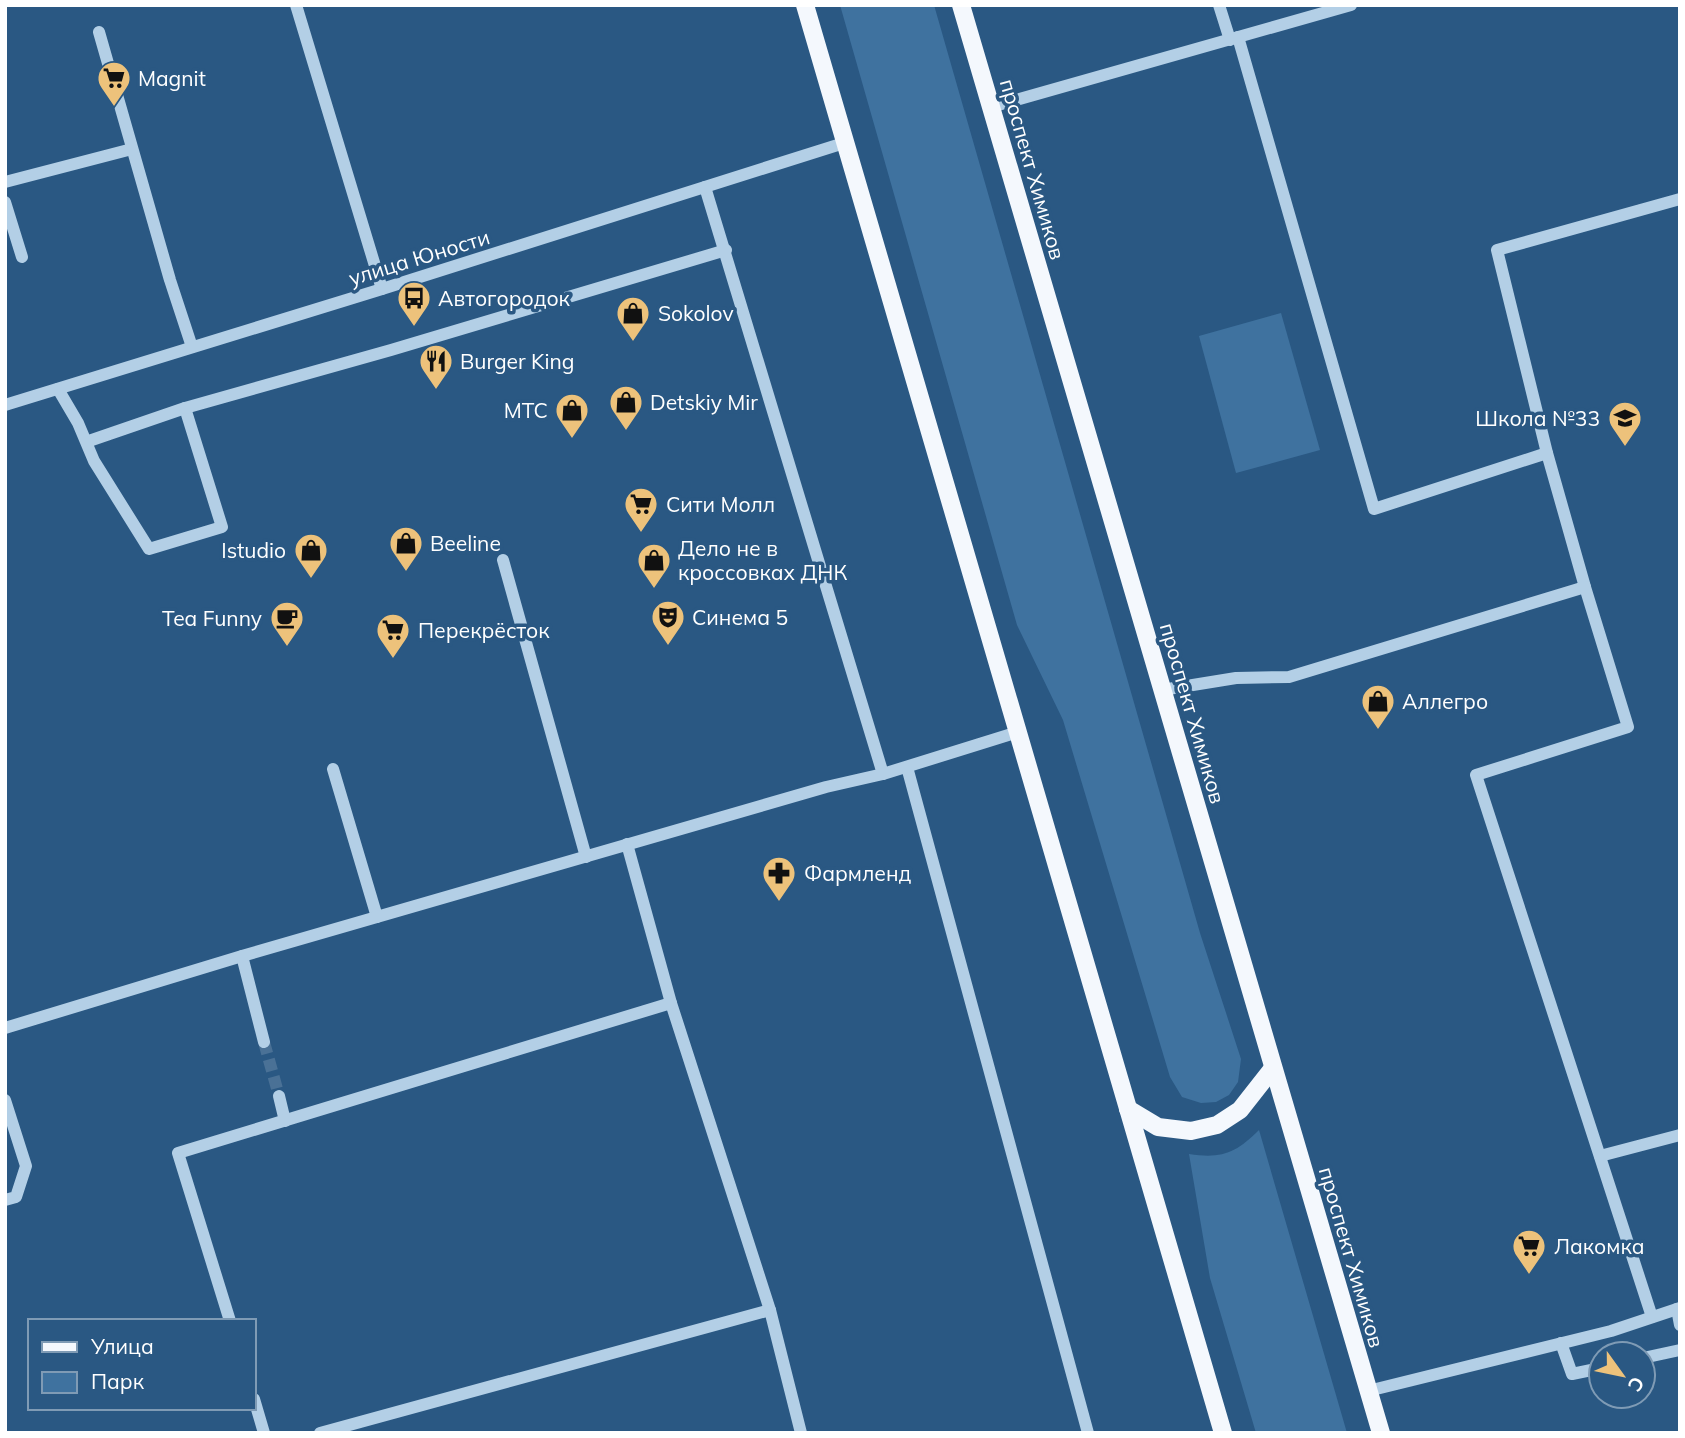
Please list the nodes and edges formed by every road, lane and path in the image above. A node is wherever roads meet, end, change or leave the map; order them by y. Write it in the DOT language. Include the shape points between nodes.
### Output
graph roads {
  1 [pos="296,5"];
  2 [pos="804,5"];
  3 [pos="961,5"];
  4 [pos="1219,5"];
  5 [pos="1351,5"];
  6 [pos="99,32"];
  7 [pos="1234,38"];
  8 [pos="991,107"];
  9 [pos="844,143"];
  10 [pos="132,149"];
  11 [pos="5,182"];
  12 [pos="705,187"];
  13 [pos="1680,199"];
  14 [pos="5,202"];
  15 [pos="726,250"];
  16 [pos="22,257"];
  17 [pos="382,289"];
  18 [pos="192,347"];
  19 [pos="58,389"];
  20 [pos="5,405"];
  21 [pos="185,408"];
  22 [pos="86,442"];
  23 [pos="1546,453"];
  24 [pos="502,559"];
  25 [pos="1585,587"];
  26 [pos="1162,690"];
  27 [pos="1018,732"];
  28 [pos="907,767"];
  29 [pos="333,769"];
  30 [pos="883,774"];
  31 [pos="627,844"];
  32 [pos="586,857"];
  33 [pos="377,917"];
  34 [pos="242,956"];
  35 [pos="671,1003"];
  36 [pos="5,1027"];
  37 [pos="264,1042"];
  38 [pos="1273,1068"];
  39 [pos="279,1096"];
  40 [pos="5,1100"];
  41 [pos="1128,1109"];
  42 [pos="285,1121"];
  43 [pos="1680,1135"];
  44 [pos="1600,1156"];
  45 [pos="5,1200"];
  46 [pos="1678,1308"];
  47 [pos="769,1310"];
  48 [pos="1652,1317"];
  49 [pos="229,1319"];
  50 [pos="1680,1325"];
  51 [pos="1561,1343"];
  52 [pos="1680,1350"];
  53 [pos="1657,1355"];
  54 [pos="1587,1371"];
  55 [pos="1368,1391"];
  56 [pos="256,1406"];
  57 [pos="264,1433"];
  58 [pos="320,1433"];
  59 [pos="801,1433"];
  60 [pos="1087,1433"];
  61 [pos="1223,1433"];
  62 [pos="1381,1433"];
  1 -- 17 [label="street"];
  2 -- 9 [label="main road"];
  3 -- 8 [label="main road, проспект Химиков"];
  4 -- 7 [label="street"];
  5 -- 7 [label="street"];
  6 -- 10 [label="street"];
  7 -- 8 [label="street"];
  7 -- 23 [label="street" via="1374,509"];
  8 -- 26 [label="main road, проспект Химиков"];
  9 -- 12 [label="street, улица Юности"];
  9 -- 27 [label="main road"];
  10 -- 11 [label="street"];
  10 -- 18 [label="street"];
  12 -- 15 [label="street"];
  12 -- 17 [label="street, улица Юности"];
  13 -- 23 [label="street" via="1497,250"];
  14 -- 16 [label="street"];
  15 -- 21 [label="street"];
  15 -- 30 [label="street"];
  17 -- 18 [label="street, улица Юности"];
  18 -- 19 [label="street, улица Юности"];
  19 -- 20 [label="street, улица Юности"];
  19 -- 22 [label="street"];
  21 -- 22 [label="street"];
  21 -- 22 [label="street" via="222,527 149,549"];
  23 -- 25 [label="street"];
  24 -- 32 [label="street"];
  25 -- 26 [label="street" via="1289,677 1236,678"];
  25 -- 44 [label="street" via="1628,727 1476,775"];
  26 -- 38 [label="main road, проспект Химиков"];
  27 -- 28 [label="street"];
  27 -- 41 [label="main road"];
  28 -- 30 [label="street"];
  28 -- 60 [label="street"];
  29 -- 33 [label="street"];
  30 -- 31 [label="street"];
  31 -- 32 [label="street"];
  31 -- 35 [label="street"];
  32 -- 33 [label="street"];
  33 -- 34 [label="street"];
  34 -- 36 [label="street"];
  34 -- 37 [label="street"];
  35 -- 42 [label="street"];
  35 -- 47 [label="street"];
  38 -- 41 [label="main road" via="1240,1110 1217,1125 1191,1130 1158,1128"];
  38 -- 55 [label="main road, проспект Химиков"];
  39 -- 42 [label="street"];
  40 -- 45 [label="street" via="26,1166 16,1197"];
  41 -- 61 [label="main road"];
  42 -- 49 [label="street" via="178,1153"];
  43 -- 44 [label="street"];
  44 -- 48 [label="street"];
  46 -- 48 [label="street"];
  46 -- 50 [label="street"];
  47 -- 58 [label="street"];
  47 -- 59 [label="street"];
  48 -- 51 [label="street"];
  51 -- 54 [label="street" via="1572,1374"];
  51 -- 55 [label="street"];
  52 -- 53 [label="street"];
  55 -- 62 [label="main road, проспект Химиков"];
  56 -- 57 [label="street"];
}
